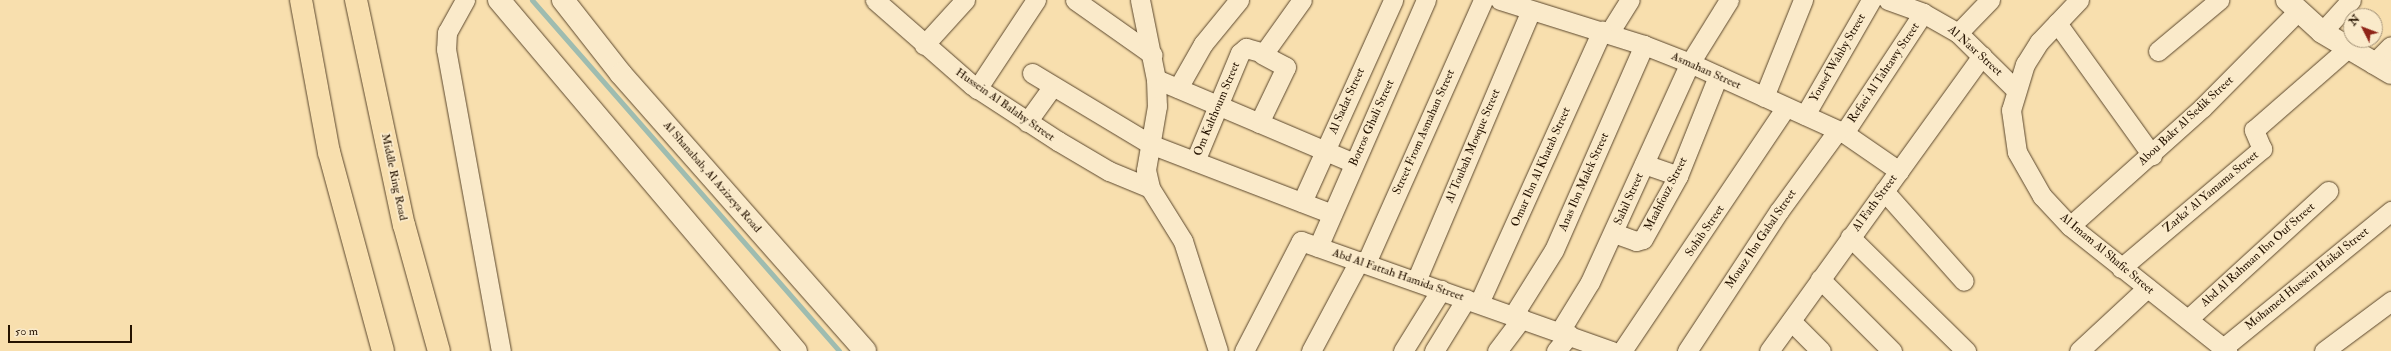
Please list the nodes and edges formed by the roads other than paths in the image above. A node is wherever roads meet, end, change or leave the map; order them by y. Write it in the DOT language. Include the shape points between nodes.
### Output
graph roads {
  1 [pos="301,0"];
  2 [pos="356,0"];
  3 [pos="465,0"];
  4 [pos="499,0"];
  5 [pos="563,0"];
  6 [pos="874,0"];
  7 [pos="965,0"];
  8 [pos="1036,0"];
  9 [pos="1075,0"];
  10 [pos="1140,0"];
  11 [pos="1239,0"];
  12 [pos="1302,0"];
  13 [pos="1393,0"];
  14 [pos="1426,0"];
  15 [pos="1483,0"];
  16 [pos="1500,0"];
  17 [pos="1630,0"];
  18 [pos="1729,0"];
  19 [pos="1803,0"];
  20 [pos="1871,0"];
  21 [pos="1888,0"];
  22 [pos="1990,0"];
  23 [pos="2079,0"];
  24 [pos="2219,0"];
  25 [pos="2351,0"];
  26 [pos="2292,5"];
  27 [pos="1918,7"];
  28 [pos="1530,12"];
  29 [pos="2058,23"];
  30 [pos="1605,32"];
  31 [pos="2322,32"];
  32 [pos="1958,33"];
  33 [pos="924,45"];
  34 [pos="1644,45"];
  35 [pos="2343,45"];
  36 [pos="2391,46"];
  37 [pos="2347,48"];
  38 [pos="2158,51"];
  39 [pos="1262,54"];
  40 [pos="1153,55"];
  41 [pos="1982,56"];
  42 [pos="1690,63"];
  43 [pos="2382,68"];
  44 [pos="1032,73"];
  45 [pos="1718,76"];
  46 [pos="1156,78"];
  47 [pos="1053,86"];
  48 [pos="1178,88"];
  49 [pos="2015,88"];
  50 [pos="977,89"];
  51 [pos="1764,97"];
  52 [pos="1216,104"];
  53 [pos="1785,108"];
  54 [pos="1806,115"];
  55 [pos="1027,122"];
  56 [pos="1260,123"];
  57 [pos="1841,132"];
  58 [pos="1150,144"];
  59 [pos="1325,151"];
  60 [pos="2152,155"];
  61 [pos="1194,161"];
  62 [pos="1354,163"];
  63 [pos="1644,164"];
  64 [pos="1899,171"];
  65 [pos="1678,176"];
  66 [pos="1150,188"];
  67 [pos="1884,191"];
  68 [pos="2328,191"];
  69 [pos="1302,202"];
  70 [pos="2391,211"];
  71 [pos="1332,214"];
  72 [pos="2070,226"];
  73 [pos="1614,233"];
  74 [pos="1850,237"];
  75 [pos="1318,247"];
  76 [pos="1362,262"];
  77 [pos="2121,268"];
  78 [pos="1820,279"];
  79 [pos="1416,281"];
  80 [pos="1964,281"];
  81 [pos="2147,288"];
  82 [pos="1441,290"];
  83 [pos="1473,301"];
  84 [pos="2391,301"];
  85 [pos="1518,316"];
  86 [pos="2188,319"];
  87 [pos="1791,321"];
  88 [pos="1564,333"];
  89 [pos="1777,348"];
  90 [pos="2225,349"];
  91 [pos="383,351"];
  92 [pos="439,351"];
  93 [pos="501,351"];
  94 [pos="796,351"];
  95 [pos="865,351"];
  96 [pos="1218,351"];
  97 [pos="1244,351"];
  98 [pos="1311,351"];
  99 [pos="1403,351"];
  100 [pos="1434,351"];
  101 [pos="1497,351"];
  102 [pos="1556,351"];
  103 [pos="1612,351"];
  104 [pos="1622,351"];
  105 [pos="1687,351"];
  106 [pos="1821,351"];
  107 [pos="1892,351"];
  108 [pos="1966,351"];
  109 [pos="2079,351"];
  110 [pos="2324,351"];
  1 -- 91 [label="highway" via="329,152"];
  2 -- 92 [label="highway, Middle Ring Road" via="404,225"];
  3 -- 93 [label="street" via="447,32 446,49"];
  4 -- 94 [label="street"];
  5 -- 95 [label="street, Al Shanabab, Al Azizeya Road" via="621,74"];
  6 -- 33 [label="street, Hussein Al Balahy Street"];
  7 -- 33 [label="street"];
  8 -- 50 [label="street"];
  9 -- 40 [label="street"];
  10 -- 40 [label="street"];
  11 -- 48 [label="street" via="1203,44"];
  12 -- 39 [label="street"];
  13 -- 59 [label="street, Al Sadat Street"];
  14 -- 62 [label="street, Botros Ghali Street"];
  15 -- 76 [label="street, Street From Asmahan Street"];
  16 -- 28 [label="street, Asmahan Street"];
  17 -- 30 [label="street, Omar Ibn Al Khatab Street"];
  18 -- 42 [label="street, Sahil Street"];
  19 -- 51 [label="street"];
  20 -- 54 [label="street, Yousef Wahby Street"];
  21 -- 27 [label="street, Al Nasr Street"];
  22 -- 32 [label="street"];
  23 -- 29 [label="street, Al Imam Al Shafie Street"];
  24 -- 38 [label="street"];
  25 -- 31 [label="street"];
  26 -- 31 [label="street"];
  26 -- 60 [label="street, Abou Bakr Al Sedik Street"];
  27 -- 32 [label="street, Al Nasr Street"];
  27 -- 57 [label="street, Refaei Al Tahtawy Street"];
  28 -- 30 [label="street, Asmahan Street"];
  28 -- 79 [label="street, Al Toubah Mosque Street"];
  29 -- 49 [label="street, Al Imam Al Shafie Street" via="2028,58"];
  29 -- 60 [label="street"];
  30 -- 34 [label="street, Asmahan Street"];
  30 -- 83 [label="street, Omar Ibn Al Khatab Street"];
  31 -- 35 [label="street"];
  32 -- 41 [label="street, Al Nasr Street"];
  33 -- 50 [label="street, Hussein Al Balahy Street"];
  34 -- 42 [label="street, Asmahan Street"];
  34 -- 85 [label="street, Anas Ibn Malek Street" via="1554,250"];
  36 -- 43 [label="street"];
  37 -- 43 [label="street"];
  37 -- 77 [label="street, Zarka' Al Yamama Street" via="2254,130 2262,149"];
  39 -- 52 [label="street, Om Kalthoum Street" via="1246,48 1240,53"];
  39 -- 56 [label="street" via="1286,67"];
  40 -- 46 [label="street"];
  41 -- 49 [label="street, Al Nasr Street"];
  41 -- 64 [label="street, Al Fath Street"];
  42 -- 45 [label="street, Asmahan Street"];
  42 -- 63 [label="street, Sahil Street"];
  44 -- 47 [label="street"];
  45 -- 51 [label="street, Asmahan Street"];
  45 -- 65 [label="street, Maahfouz Street"];
  46 -- 48 [label="street"];
  46 -- 58 [label="street" via="1157,106"];
  47 -- 55 [label="street"];
  47 -- 58 [label="street"];
  48 -- 52 [label="street"];
  49 -- 72 [label="street, Al Imam Al Shafie Street" via="2011,110 2017,152 2039,190"];
  50 -- 55 [label="street, Hussein Al Balahy Street"];
  51 -- 53 [label="street, Asmahan Street"];
  52 -- 56 [label="street"];
  52 -- 61 [label="street, Om Kalthoum Street"];
  53 -- 54 [label="street, Asmahan Street"];
  53 -- 104 [label="street, Sohib Street" via="1720,210"];
  54 -- 57 [label="street, Asmahan Street"];
  55 -- 66 [label="street, Hussein Al Balahy Street" via="1109,171"];
  56 -- 59 [label="street"];
  57 -- 64 [label="street, Asmahan Street"];
  57 -- 105 [label="street, Mouaz Ibn Gabal Street" via="1779,211"];
  58 -- 61 [label="street"];
  58 -- 66 [label="street" via="1146,170"];
  59 -- 62 [label="street"];
  59 -- 69 [label="street, Al Sadat Street"];
  60 -- 72 [label="street, Abou Bakr Al Sedik Street"];
  61 -- 69 [label="street"];
  62 -- 71 [label="street, Botros Ghali Street"];
  63 -- 65 [label="street"];
  63 -- 73 [label="street, Sahil Street"];
  64 -- 67 [label="street, Al Fath Street"];
  65 -- 73 [label="street, Maahfouz Street" via="1640,241"];
  66 -- 96 [label="street" via="1183,241"];
  67 -- 74 [label="street, Al Fath Street"];
  67 -- 80 [label="street"];
  68 -- 86 [label="street, Abd Al Rahman Ibn Ouf Street"];
  69 -- 71 [label="street"];
  70 -- 90 [label="street, Mohamed Hussein Haikal Street"];
  71 -- 75 [label="street, Botros Ghali Street"];
  72 -- 77 [label="street, Al Imam Al Shafie Street"];
  73 -- 88 [label="street, Sahil Street"];
  74 -- 78 [label="street, Al Fath Street"];
  74 -- 108 [label="street"];
  75 -- 76 [label="street, Abd Al Fattah Hamida Street"];
  75 -- 97 [label="street, Abd Al Fattah Hamida Street" via="1298,243"];
  76 -- 79 [label="street, Abd Al Fattah Hamida Street"];
  76 -- 98 [label="street, Street From Asmahan Street"];
  77 -- 81 [label="street, Al Imam Al Shafie Street"];
  78 -- 87 [label="street, Al Fath Street"];
  78 -- 107 [label="street"];
  79 -- 82 [label="street, Abd Al Fattah Hamida Street"];
  81 -- 86 [label="street, Al Imam Al Shafie Street"];
  81 -- 109 [label="street"];
  82 -- 83 [label="street, Abd Al Fattah Hamida Street"];
  82 -- 99 [label="street"];
  83 -- 85 [label="street, Abd Al Fattah Hamida Street"];
  83 -- 100 [label="street, Omar Ibn Al Khatab Street"];
  84 -- 110 [label="street"];
  85 -- 88 [label="street, Abd Al Fattah Hamida Street"];
  85 -- 101 [label="street, Anas Ibn Malek Street"];
  86 -- 90 [label="street, Al Imam Al Shafie Street"];
  87 -- 89 [label="street, Al Fath Street"];
  87 -- 106 [label="street"];
  88 -- 102 [label="street, Sahil Street"];
  88 -- 103 [label="street, Abd Al Fattah Hamida Street"];
}
